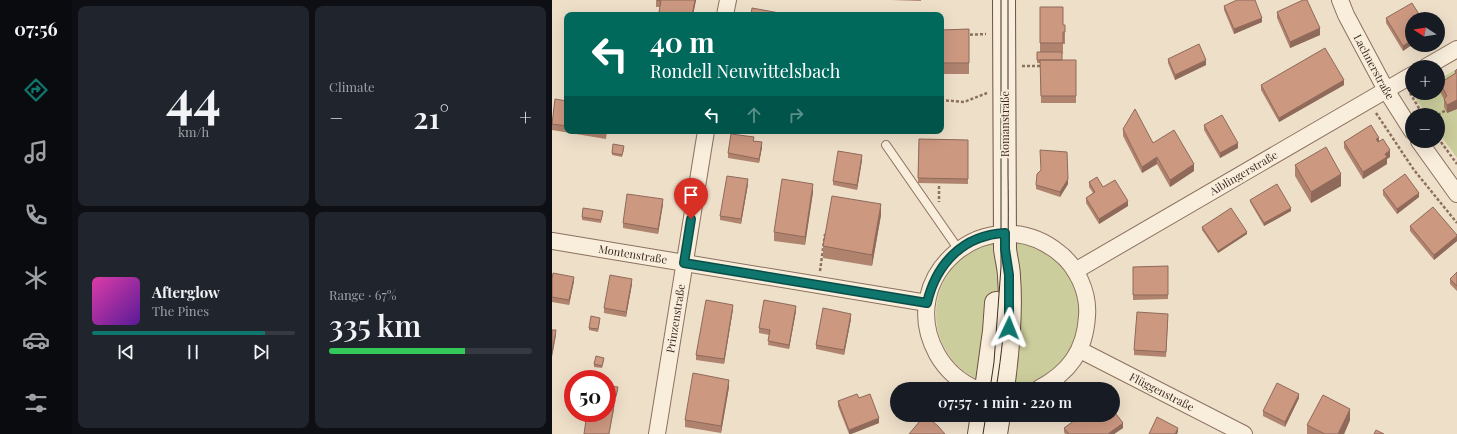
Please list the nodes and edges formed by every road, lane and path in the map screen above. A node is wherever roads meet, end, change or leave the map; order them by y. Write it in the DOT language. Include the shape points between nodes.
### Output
graph roads {
  1 [pos="728,0"];
  2 [pos="1004,0"];
  3 [pos="1340,0"];
  4 [pos="726,12"];
  5 [pos="1004,33"];
  6 [pos="962,35"];
  7 [pos="1457,49"];
  8 [pos="1438,60"];
  9 [pos="1004,66"];
  10 [pos="1046,66"];
  11 [pos="1399,83"];
  12 [pos="1005,92"];
  13 [pos="944,100"];
  14 [pos="1369,100"];
  15 [pos="1406,108"];
  16 [pos="1419,108"];
  17 [pos="706,134"];
  18 [pos="886,144"];
  19 [pos="1424,148"];
  20 [pos="1445,148"];
  21 [pos="1457,164"];
  22 [pos="1457,194"];
  23 [pos="1457,223"];
  24 [pos="825,234"];
  25 [pos="552,241"];
  26 [pos="1005,241"];
  27 [pos="959,250"];
  28 [pos="684,263"];
  29 [pos="1075,271"];
  30 [pos="817,285"];
  31 [pos="927,303"];
  32 [pos="1080,350"];
  33 [pos="963,382"];
  34 [pos="987,382"];
  35 [pos="1004,382"];
  36 [pos="1051,382"];
  37 [pos="981,422"];
  38 [pos="998,422"];
  39 [pos="657,434"];
  40 [pos="979,434"];
  41 [pos="996,434"];
  42 [pos="1244,434"];
  1 -- 4 [label="street"];
  2 -- 5 [label="main road, Romanstraße"];
  3 -- 11 [label="street, Lachnerstraße" via="1346,15"];
  5 -- 6 [label="path"];
  5 -- 9 [label="main road, Romanstraße"];
  7 -- 8 [label="street"];
  9 -- 10 [label="path"];
  9 -- 12 [label="main road, Romanstraße"];
  11 -- 14 [label="street, Aiblingerstraße"];
  11 -- 15 [label="street, Lachnerstraße"];
  11 -- 16 [label="path"];
  12 -- 13 [label="path" via="991,92 964,102"];
  12 -- 26 [label="main road, Romanstraße"];
  14 -- 23 [label="path" via="1414,170"];
  14 -- 29 [label="street, Aiblingerstraße"];
  17 -- 28 [label="street, Prinzenstraße"];
  18 -- 27 [label="lane"];
  19 -- 22 [label="street"];
  20 -- 21 [label="path"];
  24 -- 30 [label="path"];
  25 -- 28 [label="street, Montenstraße"];
  26 -- 27 [label="street" via="992,235 978,239"];
  26 -- 29 [label="street" via="1019,234 1041,241 1060,253"];
  26 -- 34 [label="main road, Romanstraße" via="998,278"];
  26 -- 35 [label="main road, Romanstraße" via="1010,317"];
  27 -- 31 [label="street" via="936,276"];
  28 -- 30 [label="street, Montenstraße"];
  28 -- 39 [label="street, Prinzenstraße"];
  29 -- 32 [label="street" via="1084,290 1088,310"];
  30 -- 31 [label="street, Montenstraße"];
  31 -- 33 [label="street" via="928,333 933,347 950,372"];
  32 -- 36 [label="street" via="1062,374"];
  32 -- 42 [label="street, Flüggenstraße"];
  37 -- 40 [label="main road"];
  38 -- 41 [label="main road"];
}
